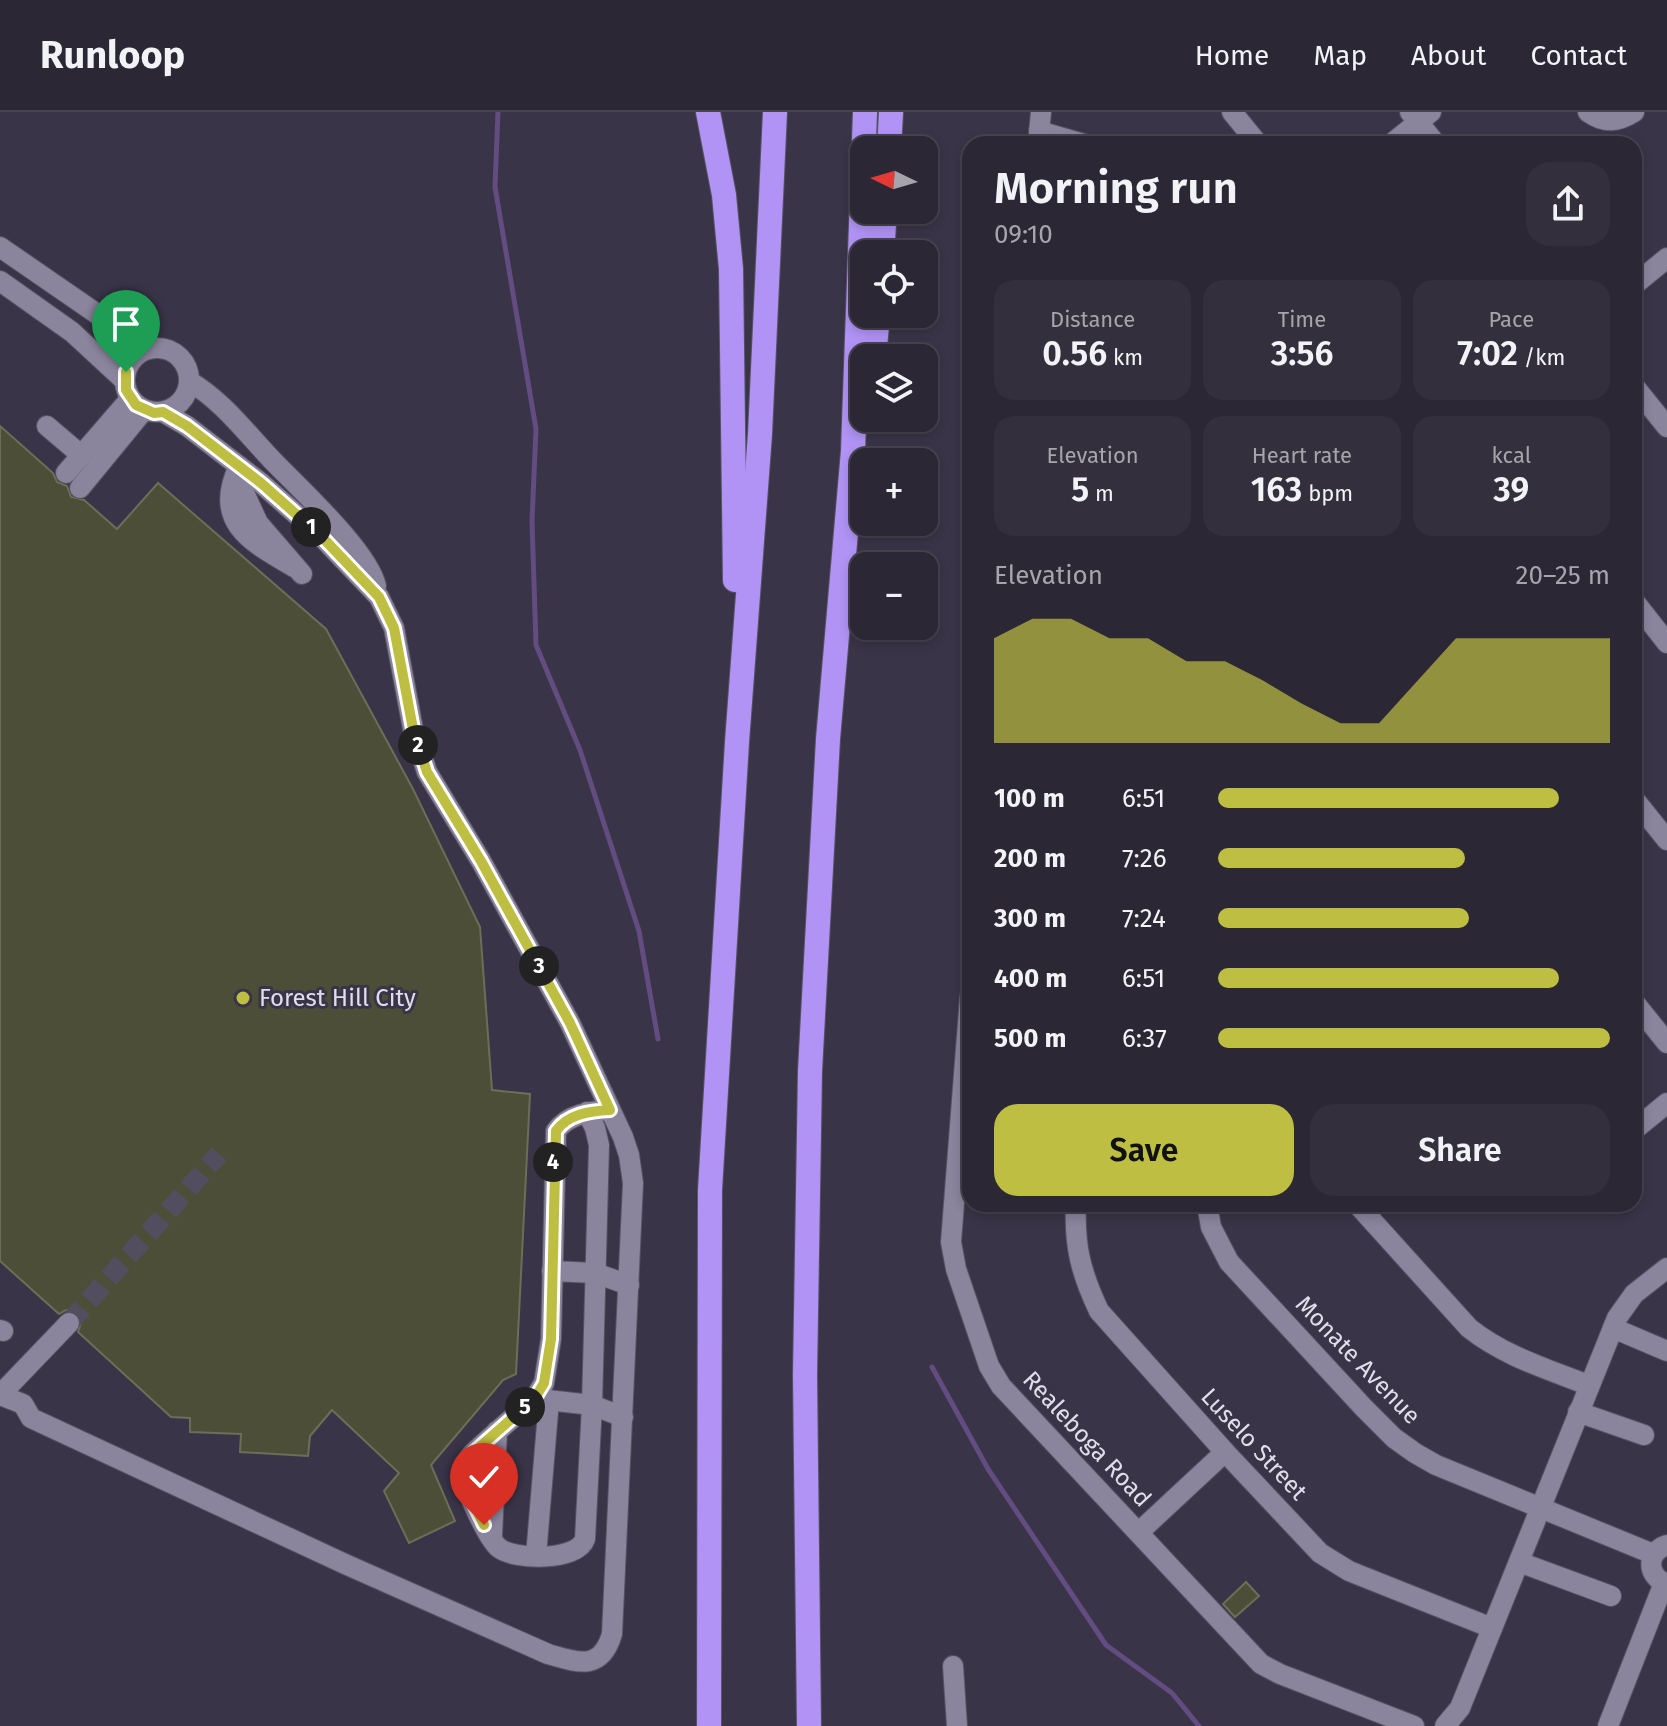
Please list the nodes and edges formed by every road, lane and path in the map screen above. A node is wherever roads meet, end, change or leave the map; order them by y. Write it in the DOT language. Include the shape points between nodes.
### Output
graph roads {
  1 [pos="708,112"];
  2 [pos="775,112"];
  3 [pos="865,112"];
  4 [pos="891,112"];
  5 [pos="1232,112"];
  6 [pos="1588,112"];
  7 [pos="1634,112"];
  8 [pos="1420,115"];
  9 [pos="1040,129"];
  10 [pos="890,136"];
  11 [pos="1061,136"];
  12 [pos="1252,136"];
  13 [pos="1399,136"];
  14 [pos="1432,136"];
  15 [pos="0,247"];
  16 [pos="1667,258"];
  17 [pos="1642,278"];
  18 [pos="0,281"];
  19 [pos="148,349"];
  20 [pos="189,381"];
  21 [pos="1642,396"];
  22 [pos="141,400"];
  23 [pos="47,426"];
  24 [pos="1667,427"];
  25 [pos="853,448"];
  26 [pos="81,455"];
  27 [pos="239,466"];
  28 [pos="850,486"];
  29 [pos="298,570"];
  30 [pos="379,597"];
  31 [pos="1642,611"];
  32 [pos="1667,643"];
  33 [pos="737,742"];
  34 [pos="1642,809"];
  35 [pos="1667,840"];
  36 [pos="1642,1012"];
  37 [pos="1667,1043"];
  38 [pos="1667,1103"];
  39 [pos="610,1110"];
  40 [pos="587,1112"];
  41 [pos="1642,1123"];
  42 [pos="962,1127"];
  43 [pos="1076,1212"];
  44 [pos="1208,1212"];
  45 [pos="1364,1212"];
  46 [pos="1667,1268"];
  47 [pos="552,1271"];
  48 [pos="595,1273"];
  49 [pos="629,1285"];
  50 [pos="69,1323"];
  51 [pos="1613,1328"];
  52 [pos="1667,1351"];
  53 [pos="1588,1385"];
  54 [pos="3,1387"];
  55 [pos="542,1399"];
  56 [pos="592,1405"];
  57 [pos="1578,1412"];
  58 [pos="623,1417"];
  59 [pos="497,1431"];
  60 [pos="1644,1435"];
  61 [pos="1225,1452"];
  62 [pos="1541,1509"];
  63 [pos="1139,1532"];
  64 [pos="492,1540"];
  65 [pos="1660,1550"];
  66 [pos="536,1556"];
  67 [pos="1519,1562"];
  68 [pos="1665,1583"];
  69 [pos="1611,1596"];
  70 [pos="1492,1628"];
  71 [pos="953,1666"];
  72 [pos="709,1726"];
  73 [pos="809,1726"];
  74 [pos="957,1726"];
  75 [pos="1414,1726"];
  76 [pos="1445,1726"];
  77 [pos="1608,1726"];
  1 -- 33 [label="highway" via="731,269"];
  2 -- 33 [label="highway" via="760,434"];
  3 -- 25 [label="highway"];
  4 -- 10 [label="highway"];
  5 -- 12 [label="street"];
  6 -- 7 [label="street" via="1618,121"];
  8 -- 13 [label="street"];
  8 -- 14 [label="street"];
  9 -- 11 [label="street"];
  15 -- 19 [label="street"];
  16 -- 17 [label="street"];
  18 -- 22 [label="street" via="72,332"];
  19 -- 20 [label="street" via="173,352 185,364"];
  19 -- 22 [label="street" via="129,365"];
  20 -- 22 [label="street" via="181,401"];
  20 -- 30 [label="street" via="249,431 356,549 373,575"];
  21 -- 24 [label="street"];
  22 -- 26 [label="street"];
  22 -- 26 [label="street" via="73,480"];
  22 -- 27 [label="street" via="187,426"];
  23 -- 26 [label="street"];
  27 -- 29 [label="street" via="229,508 236,525 265,551"];
  27 -- 30 [label="street" via="323,538"];
  28 -- 73 [label="highway" via="828,739 810,1071 805,1375"];
  30 -- 39 [label="street" via="394,628 414,746 570,1023"];
  31 -- 32 [label="street"];
  33 -- 72 [label="highway" via="710,1190"];
  34 -- 35 [label="street"];
  36 -- 37 [label="street"];
  38 -- 41 [label="street"];
  39 -- 40 [label="street"];
  39 -- 49 [label="street" via="632,1170"];
  40 -- 47 [label="street" via="559,1126 554,1135"];
  40 -- 48 [label="street" via="599,1145"];
  42 -- 63 [label="street, Realeboga Road" via="951,1242 989,1366 1001,1386"];
  43 -- 61 [label="street, Luselo Street" via="1075,1243 1099,1311"];
  44 -- 62 [label="street, Monate Avenue" via="1229,1262 1394,1438 1436,1465"];
  45 -- 53 [label="street" via="1483,1339"];
  46 -- 51 [label="street" via="1634,1294"];
  47 -- 48 [label="street"];
  47 -- 55 [label="street" via="551,1339"];
  48 -- 49 [label="street"];
  48 -- 56 [label="street"];
  49 -- 58 [label="street"];
  50 -- 54 [label="street"];
  51 -- 52 [label="street"];
  51 -- 53 [label="street"];
  53 -- 57 [label="street"];
  54 -- 58 [label="street" via="31,1418 345,1564 576,1662 595,1660 607,1650 612,1634"];
  55 -- 56 [label="street"];
  55 -- 59 [label="street"];
  55 -- 66 [label="street"];
  56 -- 58 [label="street"];
  56 -- 66 [label="street" via="582,1546 566,1556"];
  57 -- 60 [label="street"];
  57 -- 62 [label="street"];
  59 -- 64 [label="street"];
  59 -- 64 [label="street" via="466,1462 464,1473"];
  61 -- 63 [label="street"];
  61 -- 70 [label="street, Luselo Street" via="1334,1563"];
  62 -- 65 [label="street, Monate Avenue"];
  62 -- 67 [label="street"];
  63 -- 75 [label="street, Realeboga Road" via="1261,1664"];
  64 -- 66 [label="street" via="506,1552"];
  65 -- 68 [label="street" via="1652,1571"];
  67 -- 69 [label="street"];
  67 -- 70 [label="street"];
  68 -- 77 [label="street"];
  70 -- 76 [label="street" via="1460,1708"];
  71 -- 74 [label="street"];
}
